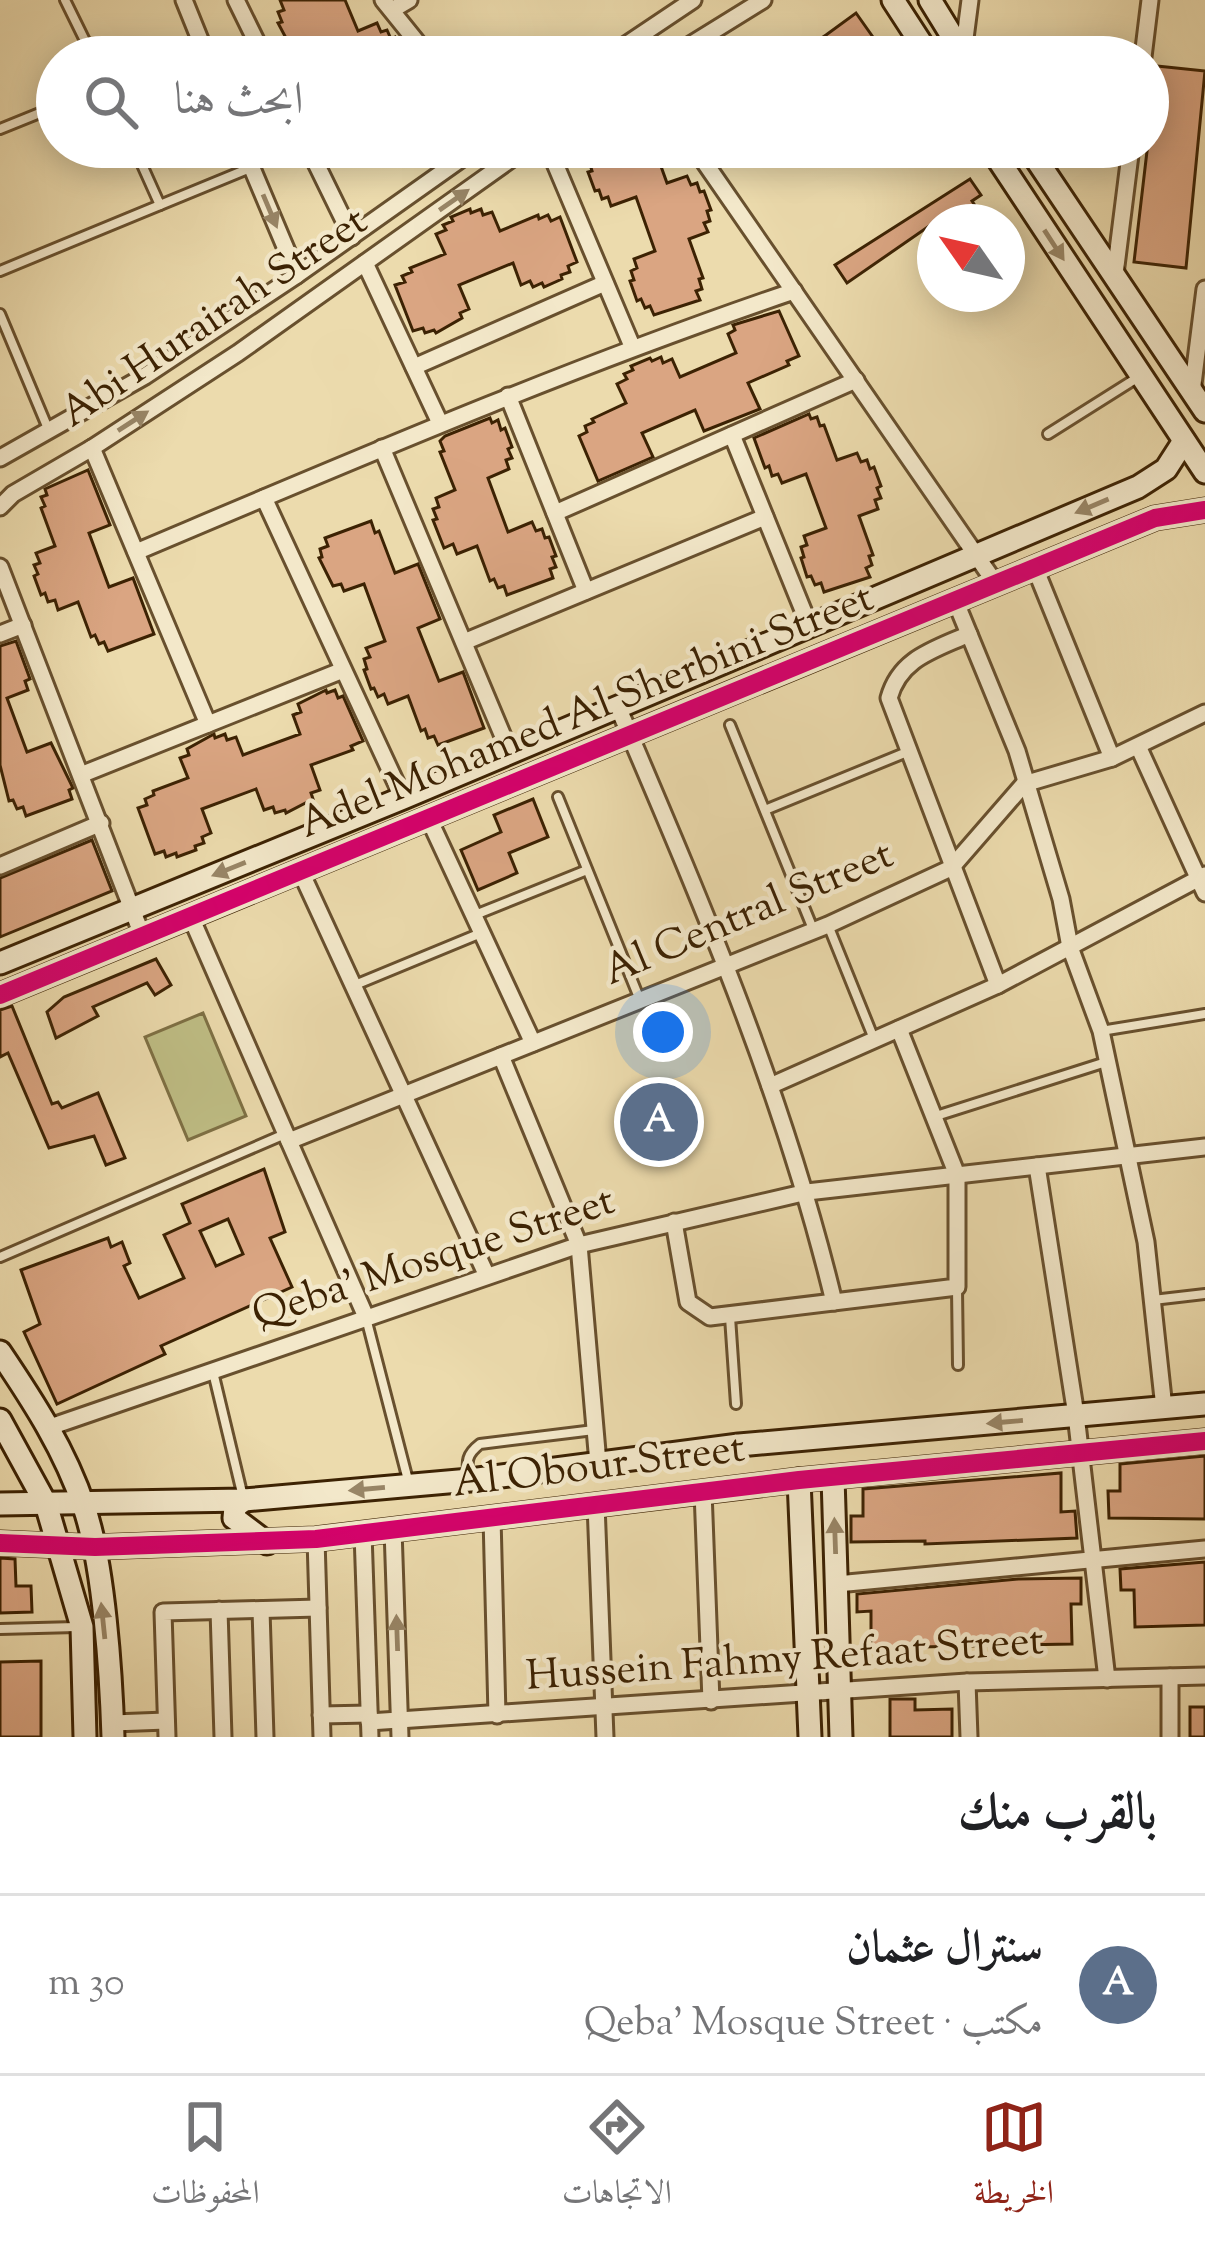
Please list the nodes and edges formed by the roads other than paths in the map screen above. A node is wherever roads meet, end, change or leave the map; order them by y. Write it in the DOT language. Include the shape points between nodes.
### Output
graph roads {
  1 [pos="65,0"];
  2 [pos="184,0"];
  3 [pos="236,0"];
  4 [pos="410,0"];
  5 [pos="693,0"];
  6 [pos="763,0"];
  7 [pos="892,0"];
  8 [pos="930,0"];
  9 [pos="970,0"];
  10 [pos="1150,0"];
  11 [pos="387,5"];
  12 [pos="83,36"];
  13 [pos="199,36"];
  14 [pos="254,36"];
  15 [pos="412,36"];
  16 [pos="639,36"];
  17 [pos="705,36"];
  18 [pos="916,36"];
  19 [pos="952,36"];
  20 [pos="966,36"];
  21 [pos="1146,36"];
  22 [pos="36,114"];
  23 [pos="0,129"];
  24 [pos="143,168"];
  25 [pos="250,168"];
  26 [pos="252,168"];
  27 [pos="318,168"];
  28 [pos="449,168"];
  29 [pos="499,168"];
  30 [pos="557,168"];
  31 [pos="709,168"];
  32 [pos="1004,168"];
  33 [pos="1042,168"];
  34 [pos="1129,168"];
  35 [pos="160,205"];
  36 [pos="370,224"];
  37 [pos="352,237"];
  38 [pos="382,251"];
  39 [pos="365,263"];
  40 [pos="0,271"];
  41 [pos="1115,274"];
  42 [pos="297,275"];
  43 [pos="605,283"];
  44 [pos="1205,289"];
  45 [pos="794,291"];
  46 [pos="0,314"];
  47 [pos="632,346"];
  48 [pos="414,367"];
  49 [pos="1141,376"];
  50 [pos="856,380"];
  51 [pos="508,396"];
  52 [pos="1199,401"];
  53 [pos="440,423"];
  54 [pos="50,432"];
  55 [pos="1048,434"];
  56 [pos="732,435"];
  57 [pos="1184,441"];
  58 [pos="92,448"];
  59 [pos="382,448"];
  60 [pos="0,458"];
  61 [pos="1205,472"];
  62 [pos="264,498"];
  63 [pos="0,507"];
  64 [pos="1205,510"];
  65 [pos="555,513"];
  66 [pos="765,517"];
  67 [pos="136,552"];
  68 [pos="977,554"];
  69 [pos="0,567"];
  70 [pos="1035,568"];
  71 [pos="996,584"];
  72 [pos="586,591"];
  73 [pos="955,600"];
  74 [pos="23,625"];
  75 [pos="809,626"];
  76 [pos="0,634"];
  77 [pos="969,634"];
  78 [pos="464,642"];
  79 [pos="343,670"];
  80 [pos="617,707"];
  81 [pos="1205,713"];
  82 [pos="208,724"];
  83 [pos="730,725"];
  84 [pos="629,734"];
  85 [pos="1138,746"];
  86 [pos="907,752"];
  87 [pos="510,753"];
  88 [pos="1112,758"];
  89 [pos="83,774"];
  90 [pos="1024,784"];
  91 [pos="558,797"];
  92 [pos="403,798"];
  93 [pos="764,810"];
  94 [pos="428,817"];
  95 [pos="101,824"];
  96 [pos="0,866"];
  97 [pos="951,868"];
  98 [pos="587,869"];
  99 [pos="300,870"];
  100 [pos="1201,875"];
  101 [pos="1205,893"];
  102 [pos="133,909"];
  103 [pos="190,915"];
  104 [pos="474,916"];
  105 [pos="820,928"];
  106 [pos="482,933"];
  107 [pos="142,935"];
  108 [pos="1070,947"];
  109 [pos="0,963"];
  110 [pos="727,965"];
  111 [pos="355,985"];
  112 [pos="998,986"];
  113 [pos="0,995"];
  114 [pos="640,1000"];
  115 [pos="1205,1014"];
  116 [pos="899,1029"];
  117 [pos="1101,1030"];
  118 [pos="874,1040"];
  119 [pos="533,1043"];
  120 [pos="501,1056"];
  121 [pos="1107,1062"];
  122 [pos="770,1086"];
  123 [pos="406,1094"];
  124 [pos="933,1117"];
  125 [pos="288,1137"];
  126 [pos="1205,1147"];
  127 [pos="1126,1156"];
  128 [pos="1036,1166"];
  129 [pos="956,1175"];
  130 [pos="807,1192"];
  131 [pos="674,1222"];
  132 [pos="579,1245"];
  133 [pos="0,1257"];
  134 [pos="487,1276"];
  135 [pos="957,1287"];
  136 [pos="1205,1294"];
  137 [pos="1152,1300"];
  138 [pos="834,1302"];
  139 [pos="729,1315"];
  140 [pos="366,1317"];
  141 [pos="0,1352"];
  142 [pos="958,1365"];
  143 [pos="213,1370"];
  144 [pos="736,1404"];
  145 [pos="1205,1404"];
  146 [pos="1164,1408"];
  147 [pos="1076,1415"];
  148 [pos="0,1420"];
  149 [pos="50,1427"];
  150 [pos="596,1430"];
  151 [pos="1205,1442"];
  152 [pos="1081,1454"];
  153 [pos="598,1463"];
  154 [pos="833,1477"];
  155 [pos="470,1480"];
  156 [pos="799,1480"];
  157 [pos="409,1486"];
  158 [pos="703,1491"];
  159 [pos="244,1500"];
  160 [pos="0,1504"];
  161 [pos="46,1504"];
  162 [pos="596,1504"];
  163 [pos="84,1506"];
  164 [pos="492,1517"];
  165 [pos="393,1529"];
  166 [pos="362,1533"];
  167 [pos="316,1539"];
  168 [pos="0,1543"];
  169 [pos="267,1543"];
  170 [pos="59,1544"];
  171 [pos="95,1547"];
  172 [pos="1205,1549"];
  173 [pos="1095,1559"];
  174 [pos="837,1584"];
  175 [pos="318,1608"];
  176 [pos="219,1610"];
  177 [pos="261,1610"];
  178 [pos="82,1627"];
  179 [pos="0,1629"];
  180 [pos="1205,1676"];
  181 [pos="1170,1677"];
  182 [pos="1107,1679"];
  183 [pos="967,1682"];
  184 [pos="839,1690"];
  185 [pos="808,1693"];
  186 [pos="712,1701"];
  187 [pos="605,1706"];
  188 [pos="322,1715"];
  189 [pos="497,1715"];
  190 [pos="369,1724"];
  191 [pos="167,1729"];
  192 [pos="400,1729"];
  193 [pos="113,1730"];
  194 [pos="85,1737"];
  195 [pos="223,1737"];
  196 [pos="265,1737"];
  197 [pos="322,1737"];
  198 [pos="605,1737"];
  199 [pos="810,1737"];
  200 [pos="841,1737"];
  201 [pos="969,1737"];
  202 [pos="1171,1737"];
  1 -- 12 [label="lane"];
  2 -- 13 [label="street"];
  3 -- 14 [label="street"];
  4 -- 11 [label="street"];
  5 -- 16 [label="street"];
  6 -- 17 [label="street"];
  7 -- 18 [label="street"];
  8 -- 19 [label="street"];
  9 -- 20 [label="street"];
  10 -- 21 [label="street"];
  11 -- 15 [label="street"];
  22 -- 23 [label="lane"];
  24 -- 35 [label="lane"];
  25 -- 35 [label="lane"];
  26 -- 42 [label="street, one-way"];
  27 -- 37 [label="street"];
  28 -- 36 [label="street, Abi Hurairah Street"];
  38 -- 29 [label="street, Abi Hurairah Street, one-way"];
  30 -- 43 [label="street"];
  31 -- 45 [label="street"];
  32 -- 49 [label="street, one-way"];
  33 -- 41 [label="street"];
  34 -- 41 [label="street"];
  35 -- 40 [label="lane"];
  36 -- 37 [label="street, Abi Hurairah Street"];
  36 -- 38 [label="street"];
  37 -- 42 [label="street, Abi Hurairah Street"];
  38 -- 39 [label="street, Abi Hurairah Street"];
  39 -- 48 [label="street"];
  58 -- 39 [label="street, Abi Hurairah Street, one-way"];
  41 -- 52 [label="street"];
  42 -- 54 [label="street, Abi Hurairah Street"];
  43 -- 47 [label="street"];
  43 -- 48 [label="street"];
  44 -- 52 [label="street"];
  45 -- 47 [label="street"];
  45 -- 50 [label="street"];
  46 -- 54 [label="lane"];
  47 -- 51 [label="street"];
  48 -- 53 [label="street"];
  49 -- 55 [label="lane"];
  49 -- 57 [label="street"];
  50 -- 56 [label="street"];
  50 -- 68 [label="street"];
  51 -- 53 [label="street"];
  51 -- 65 [label="street"];
  53 -- 59 [label="street"];
  54 -- 60 [label="street, Abi Hurairah Street"];
  56 -- 65 [label="street"];
  56 -- 66 [label="street"];
  57 -- 61 [label="street"];
  57 -- 68 [label="street, Adel Mohamed Al Sherbini Street, one-way" via="1153,480"];
  58 -- 63 [label="street, Abi Hurairah Street"];
  58 -- 67 [label="street"];
  59 -- 62 [label="street"];
  59 -- 78 [label="street"];
  62 -- 67 [label="street"];
  62 -- 79 [label="street"];
  64 -- 70 [label="street, Adel Mohamed Al Sherbini Street" via="1155,518"];
  65 -- 72 [label="street"];
  66 -- 72 [label="street"];
  66 -- 75 [label="street"];
  67 -- 82 [label="street"];
  68 -- 71 [label="street"];
  68 -- 75 [label="street, Adel Mohamed Al Sherbini Street"];
  69 -- 74 [label="street"];
  70 -- 71 [label="street, Adel Mohamed Al Sherbini Street"];
  70 -- 88 [label="street"];
  71 -- 73 [label="street, Adel Mohamed Al Sherbini Street"];
  72 -- 78 [label="street"];
  73 -- 77 [label="street"];
  73 -- 84 [label="street, Adel Mohamed Al Sherbini Street"];
  74 -- 76 [label="street"];
  74 -- 89 [label="street"];
  75 -- 80 [label="street, Adel Mohamed Al Sherbini Street"];
  77 -- 86 [label="street" via="911,660 895,676 889,698"];
  77 -- 90 [label="street"];
  78 -- 87 [label="street"];
  79 -- 82 [label="street"];
  79 -- 92 [label="street"];
  80 -- 84 [label="street"];
  80 -- 87 [label="street, Adel Mohamed Al Sherbini Street"];
  81 -- 85 [label="street"];
  82 -- 89 [label="street"];
  83 -- 93 [label="lane"];
  84 -- 94 [label="street, Adel Mohamed Al Sherbini Street"];
  84 -- 110 [label="street"];
  85 -- 88 [label="street"];
  85 -- 100 [label="street"];
  86 -- 93 [label="lane"];
  86 -- 97 [label="street"];
  87 -- 92 [label="street, Adel Mohamed Al Sherbini Street"];
  88 -- 90 [label="street"];
  89 -- 95 [label="street"];
  90 -- 97 [label="street, Al Central Street"];
  90 -- 108 [label="street"];
  91 -- 98 [label="lane"];
  92 -- 102 [label="street, Adel Mohamed Al Sherbini Street, one-way"];
  93 -- 105 [label="lane"];
  94 -- 99 [label="street, Adel Mohamed Al Sherbini Street"];
  94 -- 104 [label="street"];
  95 -- 96 [label="street"];
  95 -- 102 [label="street"];
  97 -- 105 [label="street, Al Central Street"];
  97 -- 112 [label="street"];
  98 -- 104 [label="lane"];
  98 -- 114 [label="lane"];
  99 -- 103 [label="street, Adel Mohamed Al Sherbini Street"];
  99 -- 111 [label="street"];
  100 -- 101 [label="street"];
  100 -- 108 [label="street"];
  102 -- 107 [label="street"];
  102 -- 109 [label="street, Adel Mohamed Al Sherbini Street"];
  103 -- 107 [label="street, Adel Mohamed Al Sherbini Street"];
  103 -- 125 [label="street"];
  104 -- 106 [label="street"];
  105 -- 110 [label="street, Al Central Street"];
  105 -- 118 [label="lane"];
  106 -- 111 [label="lane"];
  106 -- 119 [label="street"];
  107 -- 113 [label="street, Adel Mohamed Al Sherbini Street"];
  108 -- 112 [label="street"];
  108 -- 117 [label="street"];
  110 -- 114 [label="street, Al Central Street"];
  110 -- 122 [label="street"];
  111 -- 123 [label="street"];
  112 -- 116 [label="street"];
  114 -- 119 [label="street, Al Central Street"];
  115 -- 117 [label="lane"];
  116 -- 118 [label="street"];
  116 -- 124 [label="street"];
  117 -- 121 [label="street"];
  118 -- 122 [label="street"];
  119 -- 120 [label="street, Al Central Street"];
  120 -- 123 [label="street, Al Central Street"];
  120 -- 132 [label="street"];
  121 -- 124 [label="lane"];
  121 -- 127 [label="street"];
  122 -- 130 [label="street"];
  123 -- 125 [label="street, Al Central Street"];
  123 -- 134 [label="street"];
  124 -- 129 [label="street"];
  125 -- 133 [label="lane"];
  125 -- 140 [label="street"];
  126 -- 127 [label="street, Qeba' Mosque Street"];
  127 -- 128 [label="street, Qeba' Mosque Street"];
  127 -- 137 [label="street"];
  128 -- 129 [label="street, Qeba' Mosque Street"];
  128 -- 147 [label="street"];
  129 -- 130 [label="street, Qeba' Mosque Street"];
  129 -- 135 [label="street"];
  130 -- 131 [label="street, Qeba' Mosque Street"];
  130 -- 138 [label="street"];
  131 -- 132 [label="street, Qeba' Mosque Street"];
  131 -- 139 [label="street" via="688,1302 710,1317"];
  132 -- 134 [label="street, Qeba' Mosque Street"];
  132 -- 150 [label="street"];
  134 -- 140 [label="street, Qeba' Mosque Street"];
  135 -- 138 [label="street"];
  135 -- 142 [label="lane"];
  136 -- 137 [label="lane"];
  137 -- 146 [label="street"];
  138 -- 139 [label="street"];
  139 -- 144 [label="lane"];
  140 -- 143 [label="street, Qeba' Mosque Street"];
  140 -- 157 [label="lane"];
  141 -- 149 [label="street"];
  143 -- 149 [label="street, Qeba' Mosque Street"];
  143 -- 159 [label="lane"];
  145 -- 146 [label="street, Al Obour Street"];
  146 -- 147 [label="street, Al Obour Street"];
  147 -- 152 [label="street"];
  147 -- 153 [label="street, Al Obour Street, one-way"];
  148 -- 161 [label="street"];
  149 -- 163 [label="street"];
  150 -- 153 [label="street"];
  150 -- 155 [label="lane" via="480,1444 466,1463"];
  151 -- 152 [label="street, Al Obour Street"];
  152 -- 154 [label="street, Al Obour Street"];
  152 -- 173 [label="street"];
  153 -- 155 [label="street, Al Obour Street"];
  154 -- 156 [label="street, Al Obour Street"];
  174 -- 154 [label="street, one-way"];
  155 -- 157 [label="street, Al Obour Street"];
  156 -- 158 [label="street, Al Obour Street"];
  156 -- 185 [label="street"];
  157 -- 159 [label="street, Al Obour Street, one-way"];
  158 -- 162 [label="street, Al Obour Street"];
  158 -- 186 [label="street"];
  159 -- 163 [label="street, Al Obour Street"];
  159 -- 169 [label="street" via="235,1518"];
  160 -- 161 [label="street, Al Obour Street"];
  161 -- 163 [label="street, Al Obour Street"];
  161 -- 170 [label="street"];
  162 -- 164 [label="street, Al Obour Street"];
  162 -- 187 [label="street"];
  163 -- 171 [label="street"];
  164 -- 165 [label="street, Al Obour Street"];
  164 -- 189 [label="street"];
  165 -- 166 [label="street, Al Obour Street"];
  192 -- 165 [label="street, one-way"];
  166 -- 167 [label="street, Al Obour Street"];
  166 -- 190 [label="street"];
  167 -- 169 [label="street, Al Obour Street"];
  167 -- 175 [label="street"];
  168 -- 170 [label="street, Al Obour Street"];
  169 -- 171 [label="street, Al Obour Street"];
  170 -- 171 [label="street, Al Obour Street"];
  170 -- 178 [label="street"];
  193 -- 171 [label="street, one-way"];
  172 -- 173 [label="street"];
  173 -- 174 [label="street"];
  173 -- 182 [label="street"];
  174 -- 184 [label="street"];
  175 -- 177 [label="street"];
  175 -- 188 [label="street"];
  176 -- 177 [label="street"];
  176 -- 191 [label="street" via="163,1612"];
  176 -- 195 [label="street"];
  177 -- 196 [label="street"];
  178 -- 179 [label="lane"];
  178 -- 194 [label="street"];
  180 -- 181 [label="street, Hussein Fahmy Refaat Street"];
  181 -- 182 [label="street, Hussein Fahmy Refaat Street"];
  181 -- 202 [label="street"];
  182 -- 183 [label="street, Hussein Fahmy Refaat Street"];
  183 -- 184 [label="street, Hussein Fahmy Refaat Street"];
  183 -- 201 [label="street"];
  184 -- 185 [label="street, Hussein Fahmy Refaat Street"];
  184 -- 200 [label="street"];
  185 -- 186 [label="street, Hussein Fahmy Refaat Street"];
  185 -- 199 [label="street"];
  186 -- 187 [label="street, Hussein Fahmy Refaat Street"];
  187 -- 189 [label="street, Hussein Fahmy Refaat Street"];
  187 -- 198 [label="street"];
  188 -- 190 [label="street, Hussein Fahmy Refaat Street"];
  188 -- 197 [label="street"];
  189 -- 192 [label="street, Hussein Fahmy Refaat Street"];
  190 -- 192 [label="street, Hussein Fahmy Refaat Street"];
  191 -- 193 [label="street"];
}
